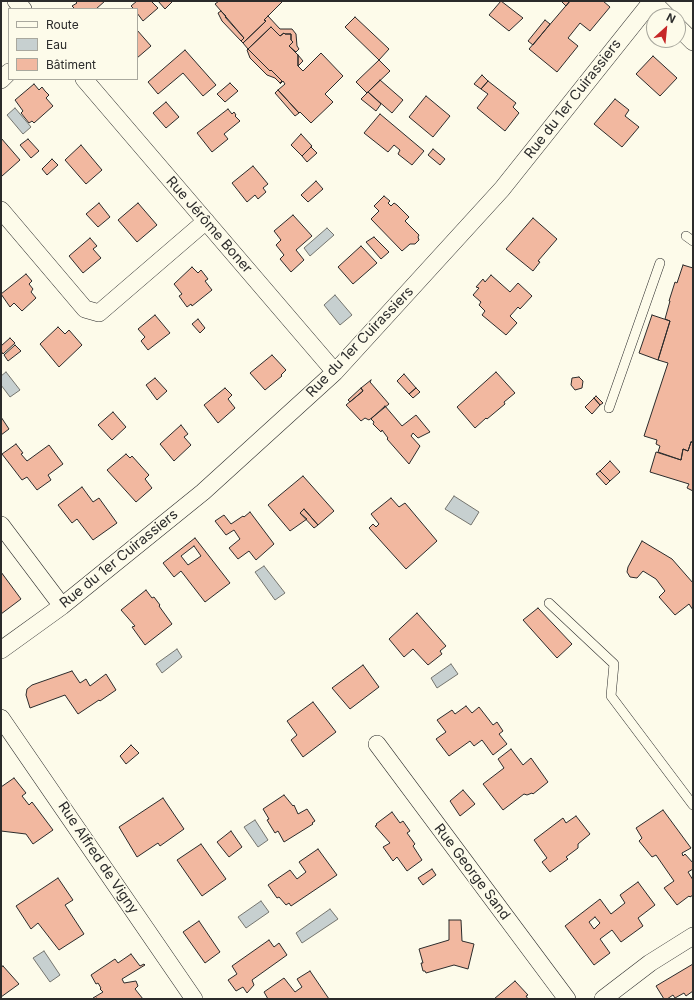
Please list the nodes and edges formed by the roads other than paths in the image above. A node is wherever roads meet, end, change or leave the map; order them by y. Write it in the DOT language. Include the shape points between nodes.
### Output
graph roads {
  1 [pos="652,1"];
  2 [pos="85,80"];
  3 [pos="1,210"];
  4 [pos="206,221"];
  5 [pos="660,263"];
  6 [pos="335,372"];
  7 [pos="609,408"];
  8 [pos="1,525"];
  9 [pos="549,603"];
  10 [pos="62,606"];
  11 [pos="1,650"];
  12 [pos="1,718"];
  13 [pos="377,744"];
  14 [pos="693,805"];
  15 [pos="693,936"];
  16 [pos="194,999"];
  17 [pos="567,999"];
  18 [pos="603,999"];
  1 -- 6 [label="street, Rue du 1er Cuirassiers" via="502,189"];
  2 -- 4 [label="street, Rue Jérôme Boner"];
  3 -- 4 [label="street" via="85,309 99,313"];
  4 -- 6 [label="street, Rue Jérôme Boner"];
  5 -- 7 [label="lane"];
  6 -- 10 [label="street, Rue du 1er Cuirassiers" via="203,492"];
  8 -- 10 [label="street"];
  9 -- 14 [label="lane" via="614,664 611,696"];
  10 -- 11 [label="street, Rue du 1er Cuirassiers"];
  12 -- 16 [label="street, Rue Alfred de Vigny"];
  13 -- 17 [label="street, Rue George Sand"];
  15 -- 18 [label="street" via="650,963"];
}
